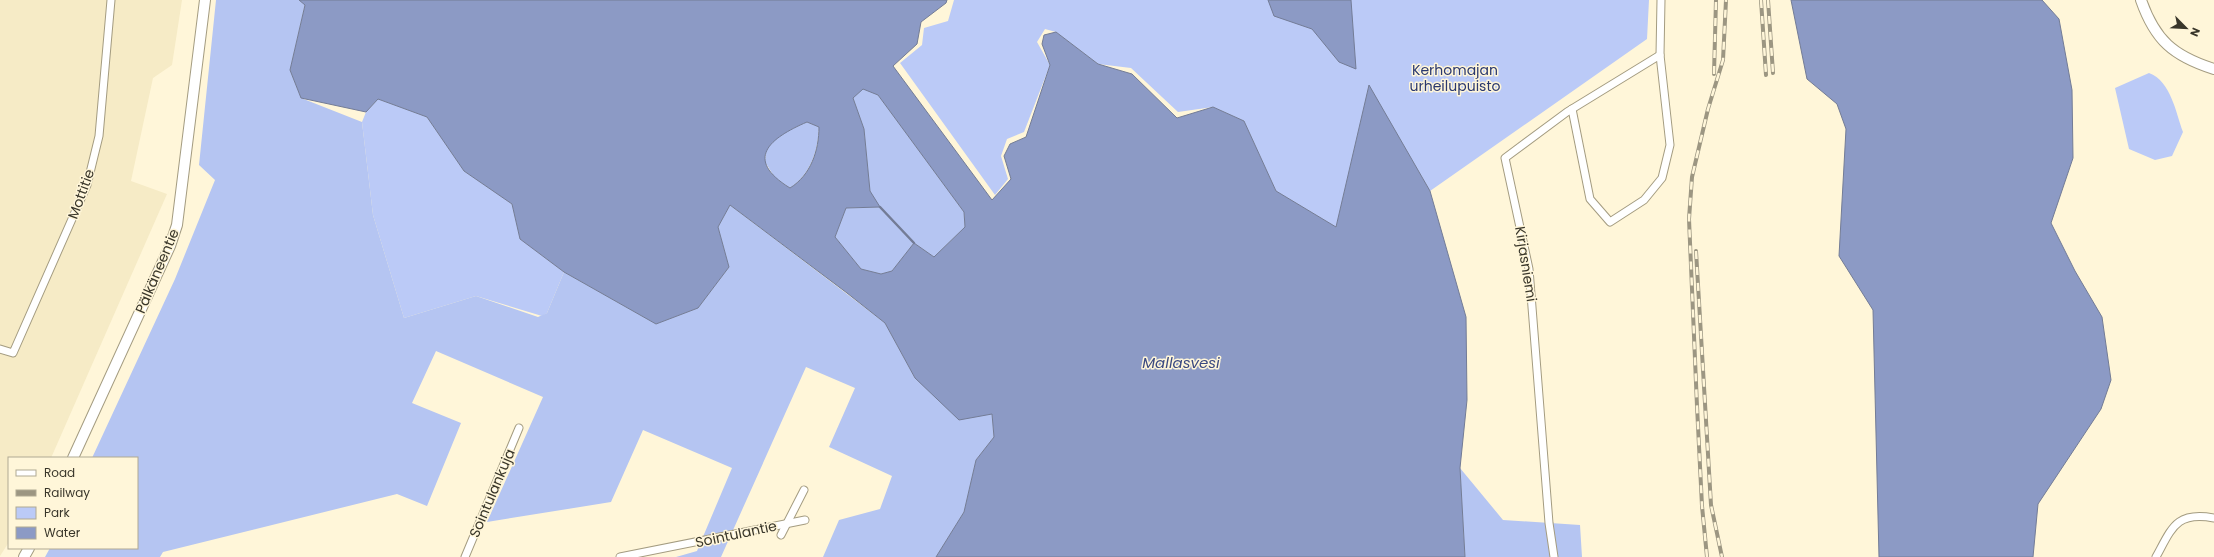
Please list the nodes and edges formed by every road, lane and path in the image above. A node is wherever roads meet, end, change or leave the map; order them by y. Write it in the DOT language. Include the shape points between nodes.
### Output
graph roads {
  1 [pos="111,0"];
  2 [pos="205,0"];
  3 [pos="1661,0"];
  4 [pos="2141,0"];
  5 [pos="1660,55"];
  6 [pos="2214,69"];
  7 [pos="1572,109"];
  8 [pos="0,349"];
  9 [pos="519,428"];
  10 [pos="73,457"];
  11 [pos="804,490"];
  12 [pos="2214,518"];
  13 [pos="805,520"];
  14 [pos="786,523"];
  15 [pos="780,535"];
  16 [pos="465,557"];
  17 [pos="620,557"];
  18 [pos="1554,557"];
  19 [pos="2156,557"];
  1 -- 8 [label="street, Mottitie" via="99,136 87,185 13,353"];
  2 -- 10 [label="main road, Pälkäneentie" via="177,225 170,246"];
  3 -- 5 [label="street"];
  4 -- 6 [label="main road" via="2149,23 2170,48"];
  5 -- 7 [label="street, Kirjasniemi"];
  5 -- 7 [label="street" via="1670,144 1662,178 1644,200 1610,222 1590,199"];
  7 -- 18 [label="street, Kirjasniemi" via="1505,158 1529,269 1549,523"];
  9 -- 16 [label="street, Sointulankuja"];
  11 -- 14 [label="street"];
  12 -- 19 [label="street" via="2183,518 2172,528"];
  13 -- 14 [label="street, Sointulantie"];
  14 -- 15 [label="street"];
  14 -- 17 [label="street, Sointulantie" via="723,538"];
}
